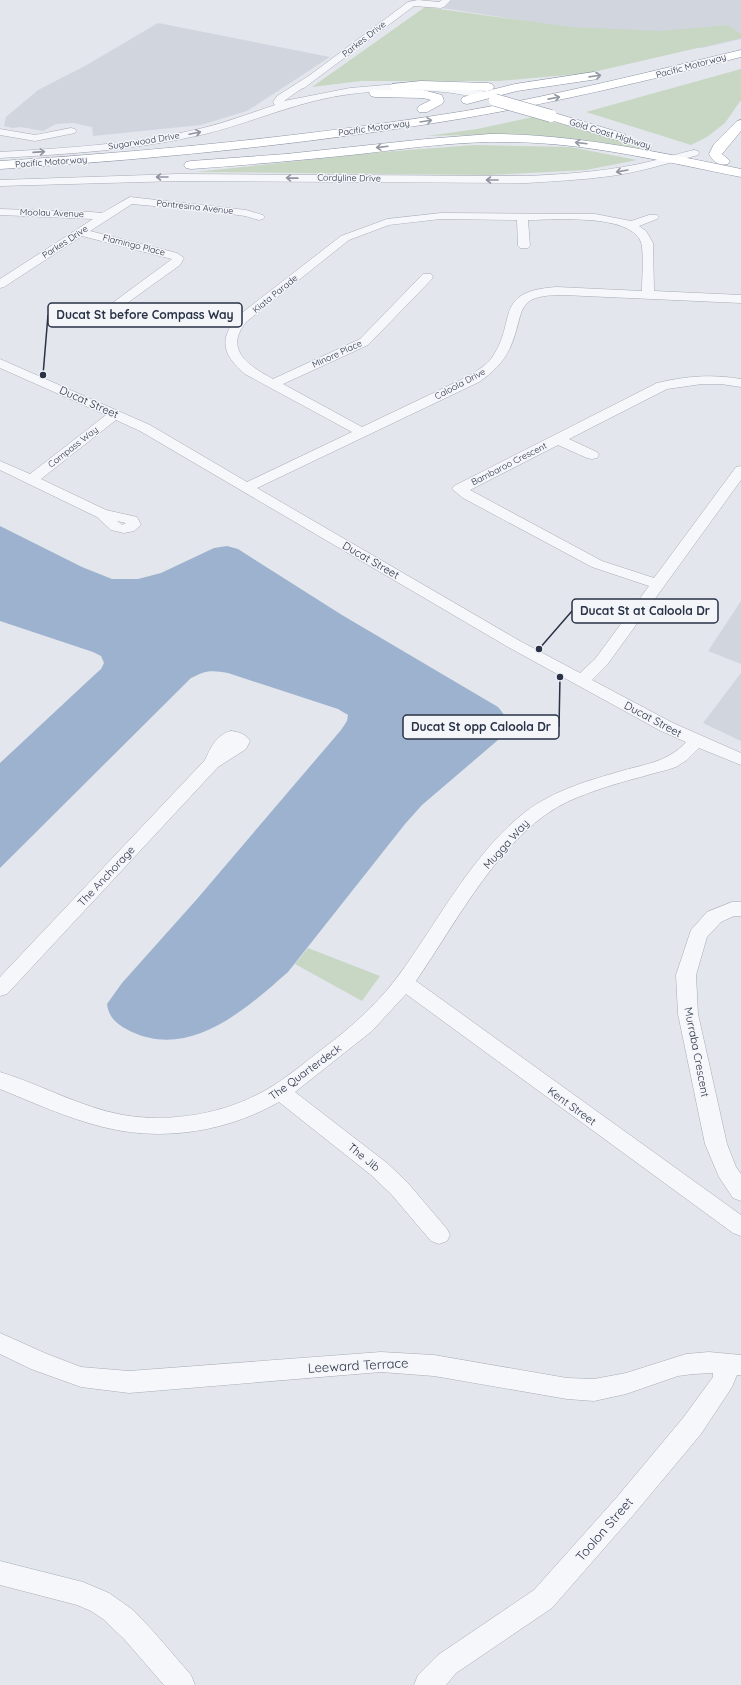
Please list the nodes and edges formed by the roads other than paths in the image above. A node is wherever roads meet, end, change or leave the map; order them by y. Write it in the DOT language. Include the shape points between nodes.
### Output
graph roads {
  1 [pos="447,0"];
  2 [pos="741,49"];
  3 [pos="741,53"];
  4 [pos="741,64"];
  5 [pos="310,78"];
  6 [pos="542,83"];
  7 [pos="396,87"];
  8 [pos="375,93"];
  9 [pos="314,97"];
  10 [pos="479,97"];
  11 [pos="498,98"];
  12 [pos="284,105"];
  13 [pos="423,109"];
  14 [pos="556,115"];
  15 [pos="739,127"];
  16 [pos="71,131"];
  17 [pos="0,132"];
  18 [pos="634,135"];
  19 [pos="669,145"];
  20 [pos="193,151"];
  21 [pos="0,155"];
  22 [pos="685,156"];
  23 [pos="723,161"];
  24 [pos="158,163"];
  25 [pos="660,163"];
  26 [pos="0,165"];
  27 [pos="741,166"];
  28 [pos="741,173"];
  29 [pos="0,175"];
  30 [pos="0,182"];
  31 [pos="130,200"];
  32 [pos="0,212"];
  33 [pos="14,212"];
  34 [pos="522,216"];
  35 [pos="103,217"];
  36 [pos="259,217"];
  37 [pos="653,217"];
  38 [pos="0,225"];
  39 [pos="631,225"];
  40 [pos="80,232"];
  41 [pos="524,246"];
  42 [pos="427,277"];
  43 [pos="0,284"];
  44 [pos="648,295"];
  45 [pos="741,299"];
  46 [pos="94,321"];
  47 [pos="0,363"];
  48 [pos="741,383"];
  49 [pos="272,384"];
  50 [pos="116,414"];
  51 [pos="361,432"];
  52 [pos="557,439"];
  53 [pos="592,455"];
  54 [pos="0,465"];
  55 [pos="741,470"];
  56 [pos="31,480"];
  57 [pos="248,487"];
  58 [pos="102,514"];
  59 [pos="656,584"];
  60 [pos="582,681"];
  61 [pos="696,741"];
  62 [pos="741,760"];
  63 [pos="212,763"];
  64 [pos="741,910"];
  65 [pos="404,983"];
  66 [pos="0,989"];
  67 [pos="0,1080"];
  68 [pos="280,1091"];
  69 [pos="741,1192"];
  70 [pos="741,1227"];
  71 [pos="439,1235"];
  72 [pos="0,1343"];
  73 [pos="734,1364"];
  74 [pos="0,1573"];
  75 [pos="181,1685"];
  76 [pos="428,1685"];
  1 -- 5 [label="street, Parkes Drive" via="441,5 411,4"];
  6 -- 2 [label="highway, one-way" via="642,69"];
  20 -- 3 [label="highway, Pacific Motorway, one-way" via="340,133 496,109 605,88"];
  4 -- 24 [label="highway, Pacific Motorway" via="618,95 511,116 338,143"];
  5 -- 9 [label="street, Parkes Drive" via="296,93 302,97"];
  5 -- 12 [label="street, Parkes Drive" via="280,99 279,104"];
  6 -- 7 [label="highway"];
  6 -- 11 [label="highway" via="509,89"];
  7 -- 9 [label="street, Sugarwood Drive"];
  7 -- 11 [label="street, Sugarwood Drive" via="449,89"];
  8 -- 10 [label="street, Sugarwood Drive" via="428,92"];
  8 -- 12 [label="street, Sugarwood Drive" via="336,97 298,106"];
  8 -- 13 [label="highway" via="423,94 438,98 438,101"];
  9 -- 12 [label="street, Sugarwood Drive"];
  10 -- 11 [label="highway, Gold Coast Highway"];
  10 -- 13 [label="highway"];
  11 -- 14 [label="highway, Gold Coast Highway, bridge"];
  21 -- 12 [label="street, Sugarwood Drive, one-way" via="120,146 168,139 206,130"];
  13 -- 20 [label="highway" via="195,146"];
  14 -- 18 [label="highway, Gold Coast Highway"];
  14 -- 22 [label="highway, Gold Coast Highway"];
  15 -- 22 [label="highway"];
  15 -- 23 [label="highway" via="715,154"];
  16 -- 17 [label="street" via="35,138"];
  19 -- 22 [label="highway, Gold Coast Highway"];
  20 -- 26 [label="highway, Pacific Motorway"];
  22 -- 23 [label="highway, Gold Coast Highway"];
  22 -- 24 [label="highway, one-way" via="585,143 512,138 427,142 239,163"];
  22 -- 25 [label="street, Cordyline Drive"];
  22 -- 28 [label="highway"];
  23 -- 27 [label="highway, Gold Coast Highway"];
  24 -- 29 [label="highway, Pacific Motorway"];
  25 -- 28 [label="highway"];
  25 -- 30 [label="street, Cordyline Drive, one-way" via="583,176 521,180 160,177"];
  31 -- 35 [label="street, Parkes Drive"];
  31 -- 36 [label="street, Pontresina Avenue" via="209,208"];
  32 -- 33 [label="street, Moolau Avenue"];
  33 -- 35 [label="street, Moolau Avenue"];
  33 -- 38 [label="street"];
  34 -- 39 [label="street, Kiata Parade" via="595,217"];
  34 -- 41 [label="street"];
  34 -- 49 [label="street, Kiata Parade" via="382,218 345,238 236,325 231,342 236,358 250,372"];
  35 -- 40 [label="street, Parkes Drive"];
  37 -- 39 [label="street"];
  39 -- 44 [label="street, Kiata Parade" via="642,233 647,243"];
  40 -- 43 [label="street, Parkes Drive"];
  40 -- 46 [label="street, Flamingo Place" via="178,258 176,263"];
  42 -- 49 [label="street, Minore Place" via="364,342"];
  44 -- 45 [label="street, Caloola Drive"];
  44 -- 51 [label="street, Caloola Drive" via="563,291 547,291 532,295 516,307 500,357 485,372"];
  47 -- 50 [label="street, Ducat Street"];
  48 -- 52 [label="street, Bambaroo Crescent" via="696,380 662,386"];
  49 -- 51 [label="street, Kiata Parade"];
  50 -- 56 [label="street, Compass Way"];
  50 -- 57 [label="street, Ducat Street"];
  51 -- 57 [label="street, Caloola Drive"];
  52 -- 53 [label="street"];
  52 -- 59 [label="street, Bambaroo Crescent" via="459,489 597,564"];
  54 -- 56 [label="street"];
  55 -- 59 [label="street"];
  56 -- 58 [label="street"];
  57 -- 60 [label="street, Ducat Street" via="514,644"];
  59 -- 60 [label="street" via="601,662"];
  60 -- 61 [label="street, Ducat Street"];
  61 -- 62 [label="street, Ducat Street"];
  61 -- 65 [label="street, Mugga Way" via="682,756 670,763 559,799 528,818 493,856"];
  63 -- 66 [label="street, The Anchorage"];
  64 -- 69 [label="street, Murraba Crescent" via="732,910 714,917 698,935 686,975 688,1014 716,1144 727,1171"];
  65 -- 68 [label="street, The Quarterdeck" via="361,1029"];
  65 -- 70 [label="street, Kent Street"];
  67 -- 68 [label="street, The Quarterdeck" via="84,1113 127,1124 156,1126 187,1124 217,1118 238,1112"];
  68 -- 71 [label="street, The Jib" via="379,1169"];
  72 -- 73 [label="street, Leeward Terrace" via="39,1362 81,1377 129,1382 381,1362 410,1362 551,1386 593,1390 631,1383 684,1365"];
  73 -- 76 [label="street, Toolon Street" via="692,1426 543,1599 447,1664"];
  74 -- 75 [label="street" via="75,1592 99,1602 114,1612 147,1644"];
}
